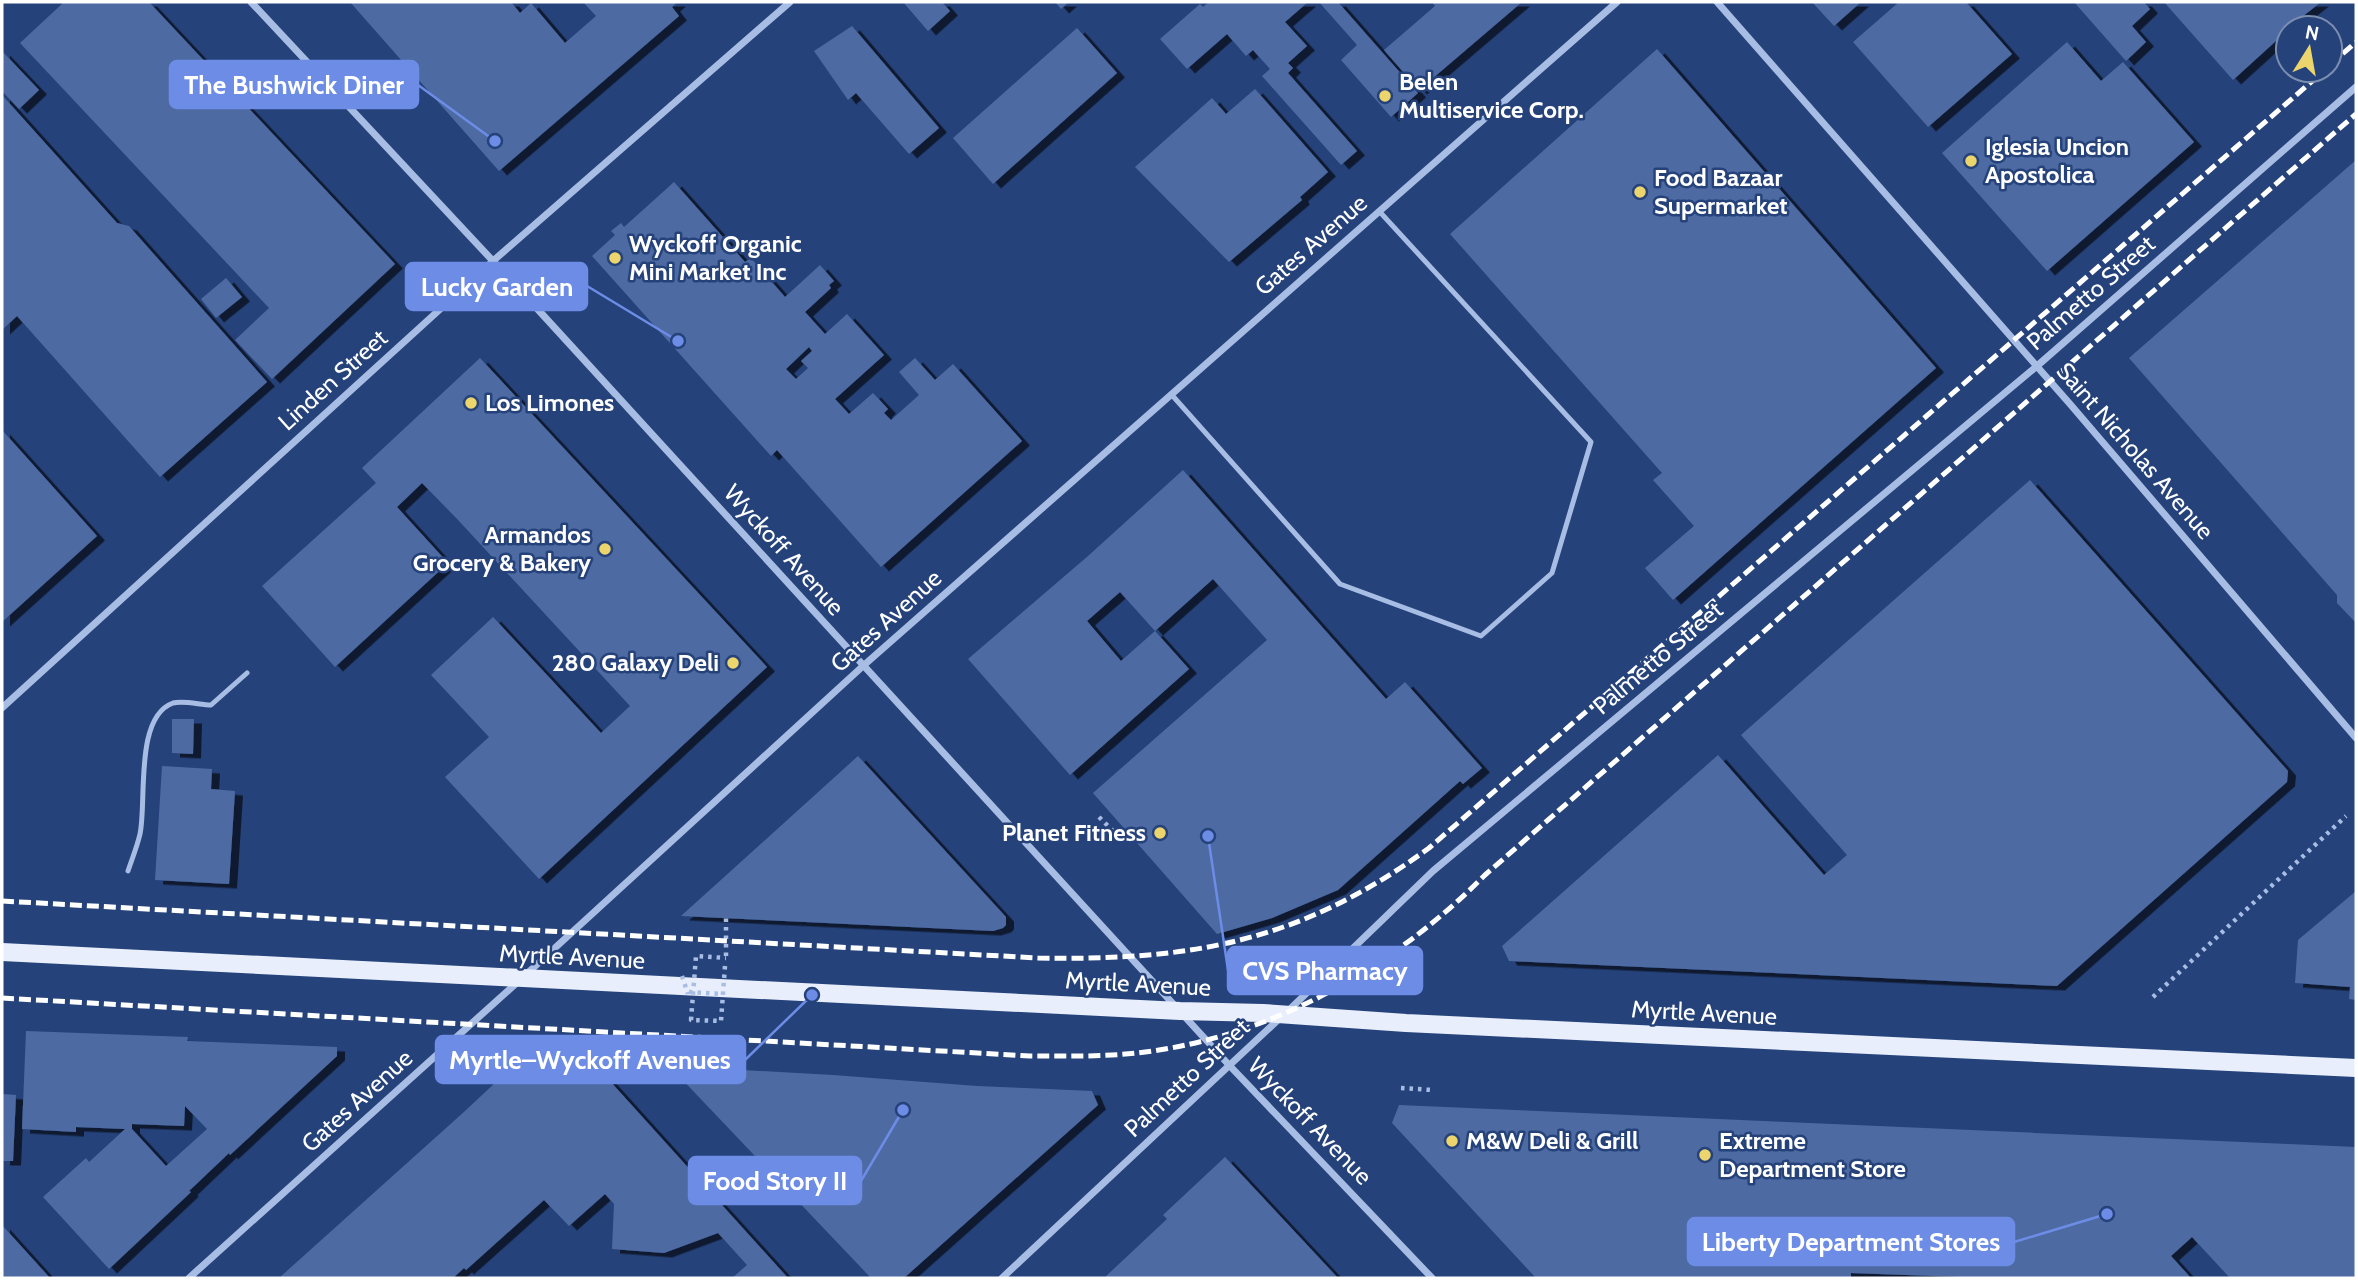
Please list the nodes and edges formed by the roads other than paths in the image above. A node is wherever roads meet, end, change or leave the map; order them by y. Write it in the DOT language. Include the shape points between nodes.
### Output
graph roads {
  1 [pos="251,2"];
  2 [pos="790,2"];
  3 [pos="1617,2"];
  4 [pos="1717,2"];
  5 [pos="2356,86"];
  6 [pos="1379,211"];
  7 [pos="493,261"];
  8 [pos="2037,366"];
  9 [pos="1171,394"];
  10 [pos="863,666"];
  11 [pos="247,673"];
  12 [pos="2,708"];
  13 [pos="2356,738"];
  14 [pos="128,871"];
  15 [pos="2,952"];
  16 [pos="521,979"];
  17 [pos="1180,1011"];
  18 [pos="1283,1015"];
  19 [pos="1229,1065"];
  20 [pos="2356,1068"];
  21 [pos="189,1278"];
  22 [pos="1002,1278"];
  23 [pos="1432,1278"];
  1 -- 7 [label="street, Wyckoff Avenue"];
  2 -- 7 [label="street, Linden Street"];
  3 -- 6 [label="street, Gates Avenue"];
  4 -- 8 [label="street, Saint Nicholas Avenue"];
  5 -- 8 [label="street, Palmetto Street"];
  6 -- 9 [label="street, Gates Avenue"];
  6 -- 9 [label="lane" via="1591,442 1552,573 1481,636 1340,584"];
  7 -- 10 [label="street, Wyckoff Avenue"];
  7 -- 12 [label="street, Linden Street"];
  8 -- 13 [label="street, Saint Nicholas Avenue"];
  8 -- 18 [label="street, Palmetto Street" via="1433,871"];
  9 -- 10 [label="street, Gates Avenue"];
  10 -- 16 [label="street, Gates Avenue"];
  10 -- 17 [label="street, Wyckoff Avenue"];
  11 -- 14 [label="lane" via="211,705 174,703 158,714 147,746 140,833"];
  15 -- 16 [label="main road, Myrtle Avenue"];
  16 -- 17 [label="main road, Myrtle Avenue"];
  16 -- 21 [label="street, Gates Avenue"];
  17 -- 18 [label="main road, Myrtle Avenue"];
  17 -- 19 [label="street, Wyckoff Avenue"];
  18 -- 19 [label="street, Palmetto Street"];
  18 -- 20 [label="main road, Myrtle Avenue"];
  19 -- 22 [label="street, Palmetto Street"];
  19 -- 23 [label="street, Wyckoff Avenue"];
}
